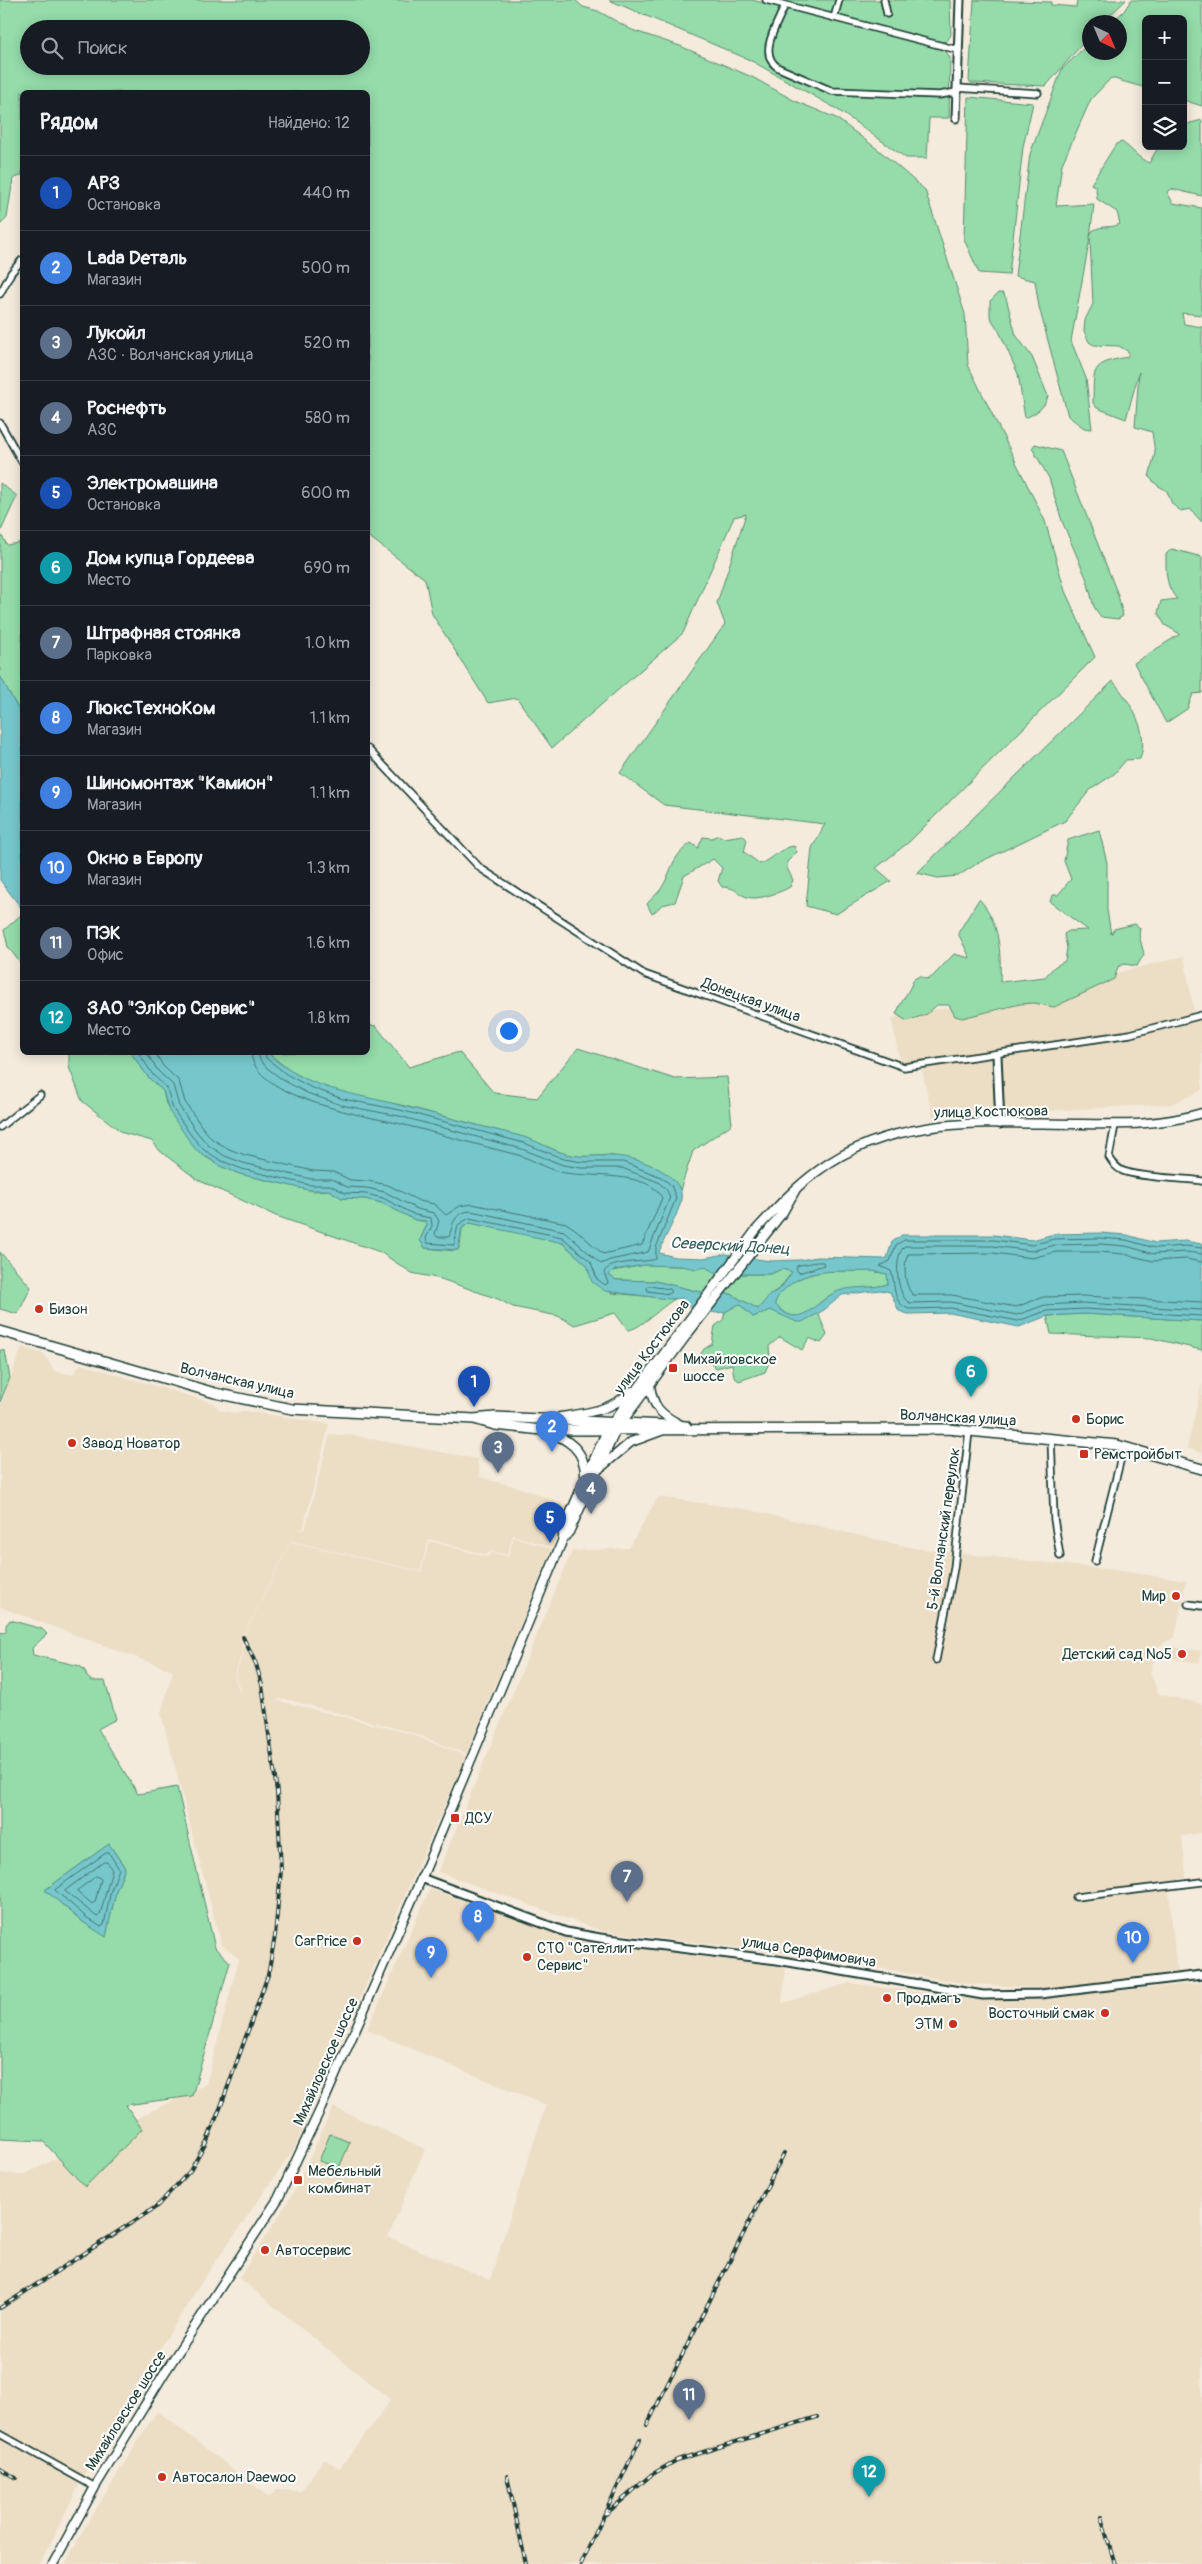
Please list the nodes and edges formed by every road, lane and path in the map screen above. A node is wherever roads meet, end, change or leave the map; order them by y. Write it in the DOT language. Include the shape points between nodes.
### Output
graph roads {
  1 [pos="766,0"];
  2 [pos="839,0"];
  3 [pos="884,0"];
  4 [pos="960,0"];
  5 [pos="785,5"];
  6 [pos="887,14"];
  7 [pos="834,18"];
  8 [pos="958,50"];
  9 [pos="957,90"];
  10 [pos="1038,92"];
  11 [pos="956,118"];
  12 [pos="20,262"];
  13 [pos="0,294"];
  14 [pos="0,423"];
  15 [pos="20,458"];
  16 [pos="370,750"];
  17 [pos="1202,1015"];
  18 [pos="997,1055"];
  19 [pos="40,1095"];
  20 [pos="1202,1113"];
  21 [pos="1000,1124"];
  22 [pos="1115,1124"];
  23 [pos="0,1127"];
  24 [pos="1202,1181"];
  25 [pos="0,1331"];
  26 [pos="649,1380"];
  27 [pos="474,1419"];
  28 [pos="547,1419"];
  29 [pos="623,1422"];
  30 [pos="681,1425"];
  31 [pos="612,1427"];
  32 [pos="708,1429"];
  33 [pos="542,1430"];
  34 [pos="662,1431"];
  35 [pos="969,1431"];
  36 [pos="1051,1438"];
  37 [pos="1124,1446"];
  38 [pos="1202,1469"];
  39 [pos="596,1472"];
  40 [pos="585,1479"];
  41 [pos="564,1539"];
  42 [pos="1060,1556"];
  43 [pos="1095,1561"];
  44 [pos="1188,1604"];
  45 [pos="1202,1606"];
  46 [pos="936,1660"];
  47 [pos="421,1878"];
  48 [pos="1202,1882"];
  49 [pos="1076,1897"];
  50 [pos="1202,1975"];
  51 [pos="0,2434"];
  52 [pos="95,2488"];
  53 [pos="53,2564"];
  1 -- 5 [label="street"];
  2 -- 7 [label="street"];
  3 -- 6 [label="street"];
  4 -- 8 [label="street"];
  5 -- 7 [label="street"];
  5 -- 9 [label="street" via="769,43 768,55 779,68 832,92 939,95"];
  7 -- 8 [label="street"];
  8 -- 9 [label="street"];
  9 -- 10 [label="street"];
  9 -- 11 [label="street"];
  12 -- 13 [label="street"];
  14 -- 15 [label="street"];
  16 -- 18 [label="street, Донецкая улица" via="480,868 644,974 904,1068"];
  17 -- 18 [label="street, Донецкая улица" via="1130,1034"];
  18 -- 21 [label="street"];
  19 -- 23 [label="street"];
  20 -- 22 [label="main road, улица Костюкова" via="1145,1125"];
  21 -- 22 [label="main road, улица Костюкова"];
  21 -- 26 [label="main road, улица Костюкова" via="941,1125 892,1134 846,1152 818,1170 796,1189 783,1212 760,1233"];
  22 -- 24 [label="street" via="1109,1157 1115,1166 1139,1174"];
  25 -- 27 [label="main road, Волчанская улица" via="215,1393 292,1409"];
  26 -- 28 [label="main road" via="622,1400 601,1410"];
  26 -- 29 [label="main road, улица Костюкова"];
  26 -- 30 [label="main road" via="655,1406 667,1418"];
  26 -- 31 [label="main road, улица Костюкова"];
  27 -- 28 [label="main road, Волчанская улица"];
  27 -- 33 [label="main road, Волчанская улица" via="494,1425"];
  28 -- 31 [label="main road, Волчанская улица"];
  29 -- 30 [label="main road, Волчанская улица"];
  29 -- 31 [label="main road, Волчанская улица"];
  30 -- 32 [label="main road, Волчанская улица"];
  31 -- 33 [label="main road, Волчанская улица"];
  31 -- 34 [label="main road, Волчанская улица"];
  31 -- 39 [label="main road, Михайловское шоссе"];
  31 -- 40 [label="main road, Михайловское шоссе"];
  32 -- 34 [label="main road, Волчанская улица"];
  32 -- 35 [label="main road, Волчанская улица"];
  33 -- 40 [label="main road" via="560,1436 578,1450"];
  34 -- 39 [label="main road" via="631,1442"];
  35 -- 36 [label="main road, Волчанская улица"];
  35 -- 46 [label="street, 5-й Волчанский переулок" via="954,1568"];
  36 -- 37 [label="main road, Волчанская улица"];
  36 -- 42 [label="street" via="1054,1519"];
  37 -- 38 [label="main road, Волчанская улица"];
  37 -- 43 [label="street"];
  39 -- 41 [label="main road, Михайловское шоссе"];
  40 -- 41 [label="main road, Михайловское шоссе" via="563,1530"];
  41 -- 47 [label="main road, Михайловское шоссе"];
  44 -- 45 [label="street"];
  47 -- 50 [label="street, улица Серафимовича" via="566,1932 777,1960 983,1995 1040,1994"];
  47 -- 52 [label="main road, Михайловское шоссе" via="278,2199 165,2372"];
  48 -- 49 [label="street"];
  51 -- 52 [label="street"];
  52 -- 53 [label="main road, Михайловское шоссе"];
}
